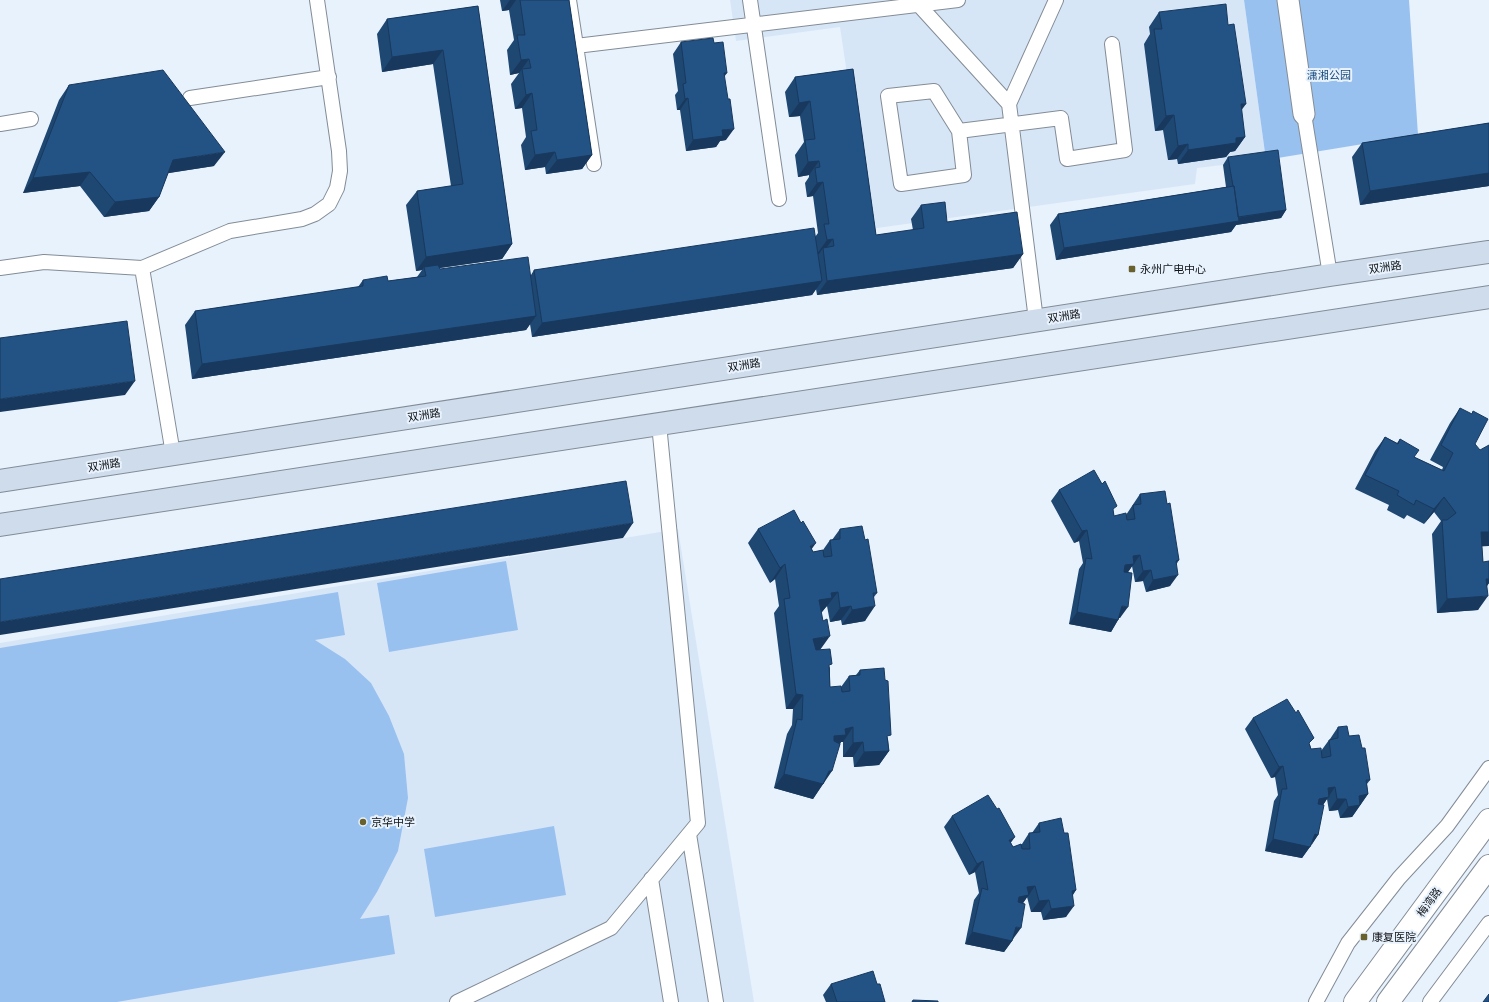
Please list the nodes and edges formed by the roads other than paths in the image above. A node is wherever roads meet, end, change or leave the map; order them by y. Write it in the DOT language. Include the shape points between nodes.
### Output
graph roads {
  1 [pos="318,0"];
  2 [pos="569,0"];
  3 [pos="750,0"];
  4 [pos="958,0"];
  5 [pos="1056,0"];
  6 [pos="1288,0"];
  7 [pos="918,4"];
  8 [pos="754,24"];
  9 [pos="1112,44"];
  10 [pos="576,46"];
  11 [pos="328,77"];
  12 [pos="190,98"];
  13 [pos="1009,104"];
  14 [pos="1304,114"];
  15 [pos="31,119"];
  16 [pos="0,124"];
  17 [pos="1012,124"];
  18 [pos="959,131"];
  19 [pos="594,164"];
  20 [pos="779,199"];
  21 [pos="1489,252"];
  22 [pos="0,268"];
  23 [pos="142,268"];
  24 [pos="1330,275"];
  25 [pos="1489,297"];
  26 [pos="1036,320"];
  27 [pos="659,424"];
  28 [pos="173,454"];
  29 [pos="0,481"];
  30 [pos="0,525"];
  31 [pos="1489,768"];
  32 [pos="1489,820"];
  33 [pos="689,834"];
  34 [pos="1489,866"];
  35 [pos="651,879"];
  36 [pos="1489,923"];
  37 [pos="457,1002"];
  38 [pos="671,1002"];
  39 [pos="716,1002"];
  40 [pos="1316,1002"];
  41 [pos="1355,1002"];
  42 [pos="1388,1002"];
  43 [pos="1430,1002"];
  1 -- 11 [label="lane"];
  2 -- 10 [label="lane"];
  3 -- 8 [label="lane"];
  4 -- 7 [label="lane"];
  5 -- 13 [label="lane"];
  6 -- 14 [label="street"];
  7 -- 8 [label="lane"];
  7 -- 13 [label="lane"];
  8 -- 10 [label="lane"];
  8 -- 20 [label="lane"];
  9 -- 17 [label="lane" via="1125,150 1067,159 1061,118"];
  10 -- 19 [label="lane"];
  11 -- 12 [label="lane"];
  11 -- 23 [label="lane" via="340,171 337,188 329,204 302,220 230,231"];
  13 -- 17 [label="lane"];
  14 -- 24 [label="lane"];
  15 -- 16 [label="lane"];
  17 -- 18 [label="lane"];
  17 -- 26 [label="lane"];
  18 -- 18 [label="lane" via="934,91 888,96 901,184 964,175"];
  21 -- 24 [label="main road, 双洲路"];
  22 -- 23 [label="lane" via="44,262"];
  23 -- 28 [label="lane"];
  24 -- 26 [label="main road, 双洲路"];
  25 -- 27 [label="main road"];
  26 -- 28 [label="main road, 双洲路"];
  27 -- 30 [label="main road"];
  27 -- 33 [label="lane" via="698,823"];
  28 -- 29 [label="main road, 双洲路"];
  31 -- 40 [label="lane" via="1447,826 1399,878 1348,943"];
  32 -- 41 [label="street, 梅湾路"];
  33 -- 35 [label="lane"];
  33 -- 39 [label="lane"];
  34 -- 42 [label="street"];
  35 -- 37 [label="lane" via="611,928"];
  35 -- 38 [label="lane"];
  36 -- 43 [label="lane"];
}
